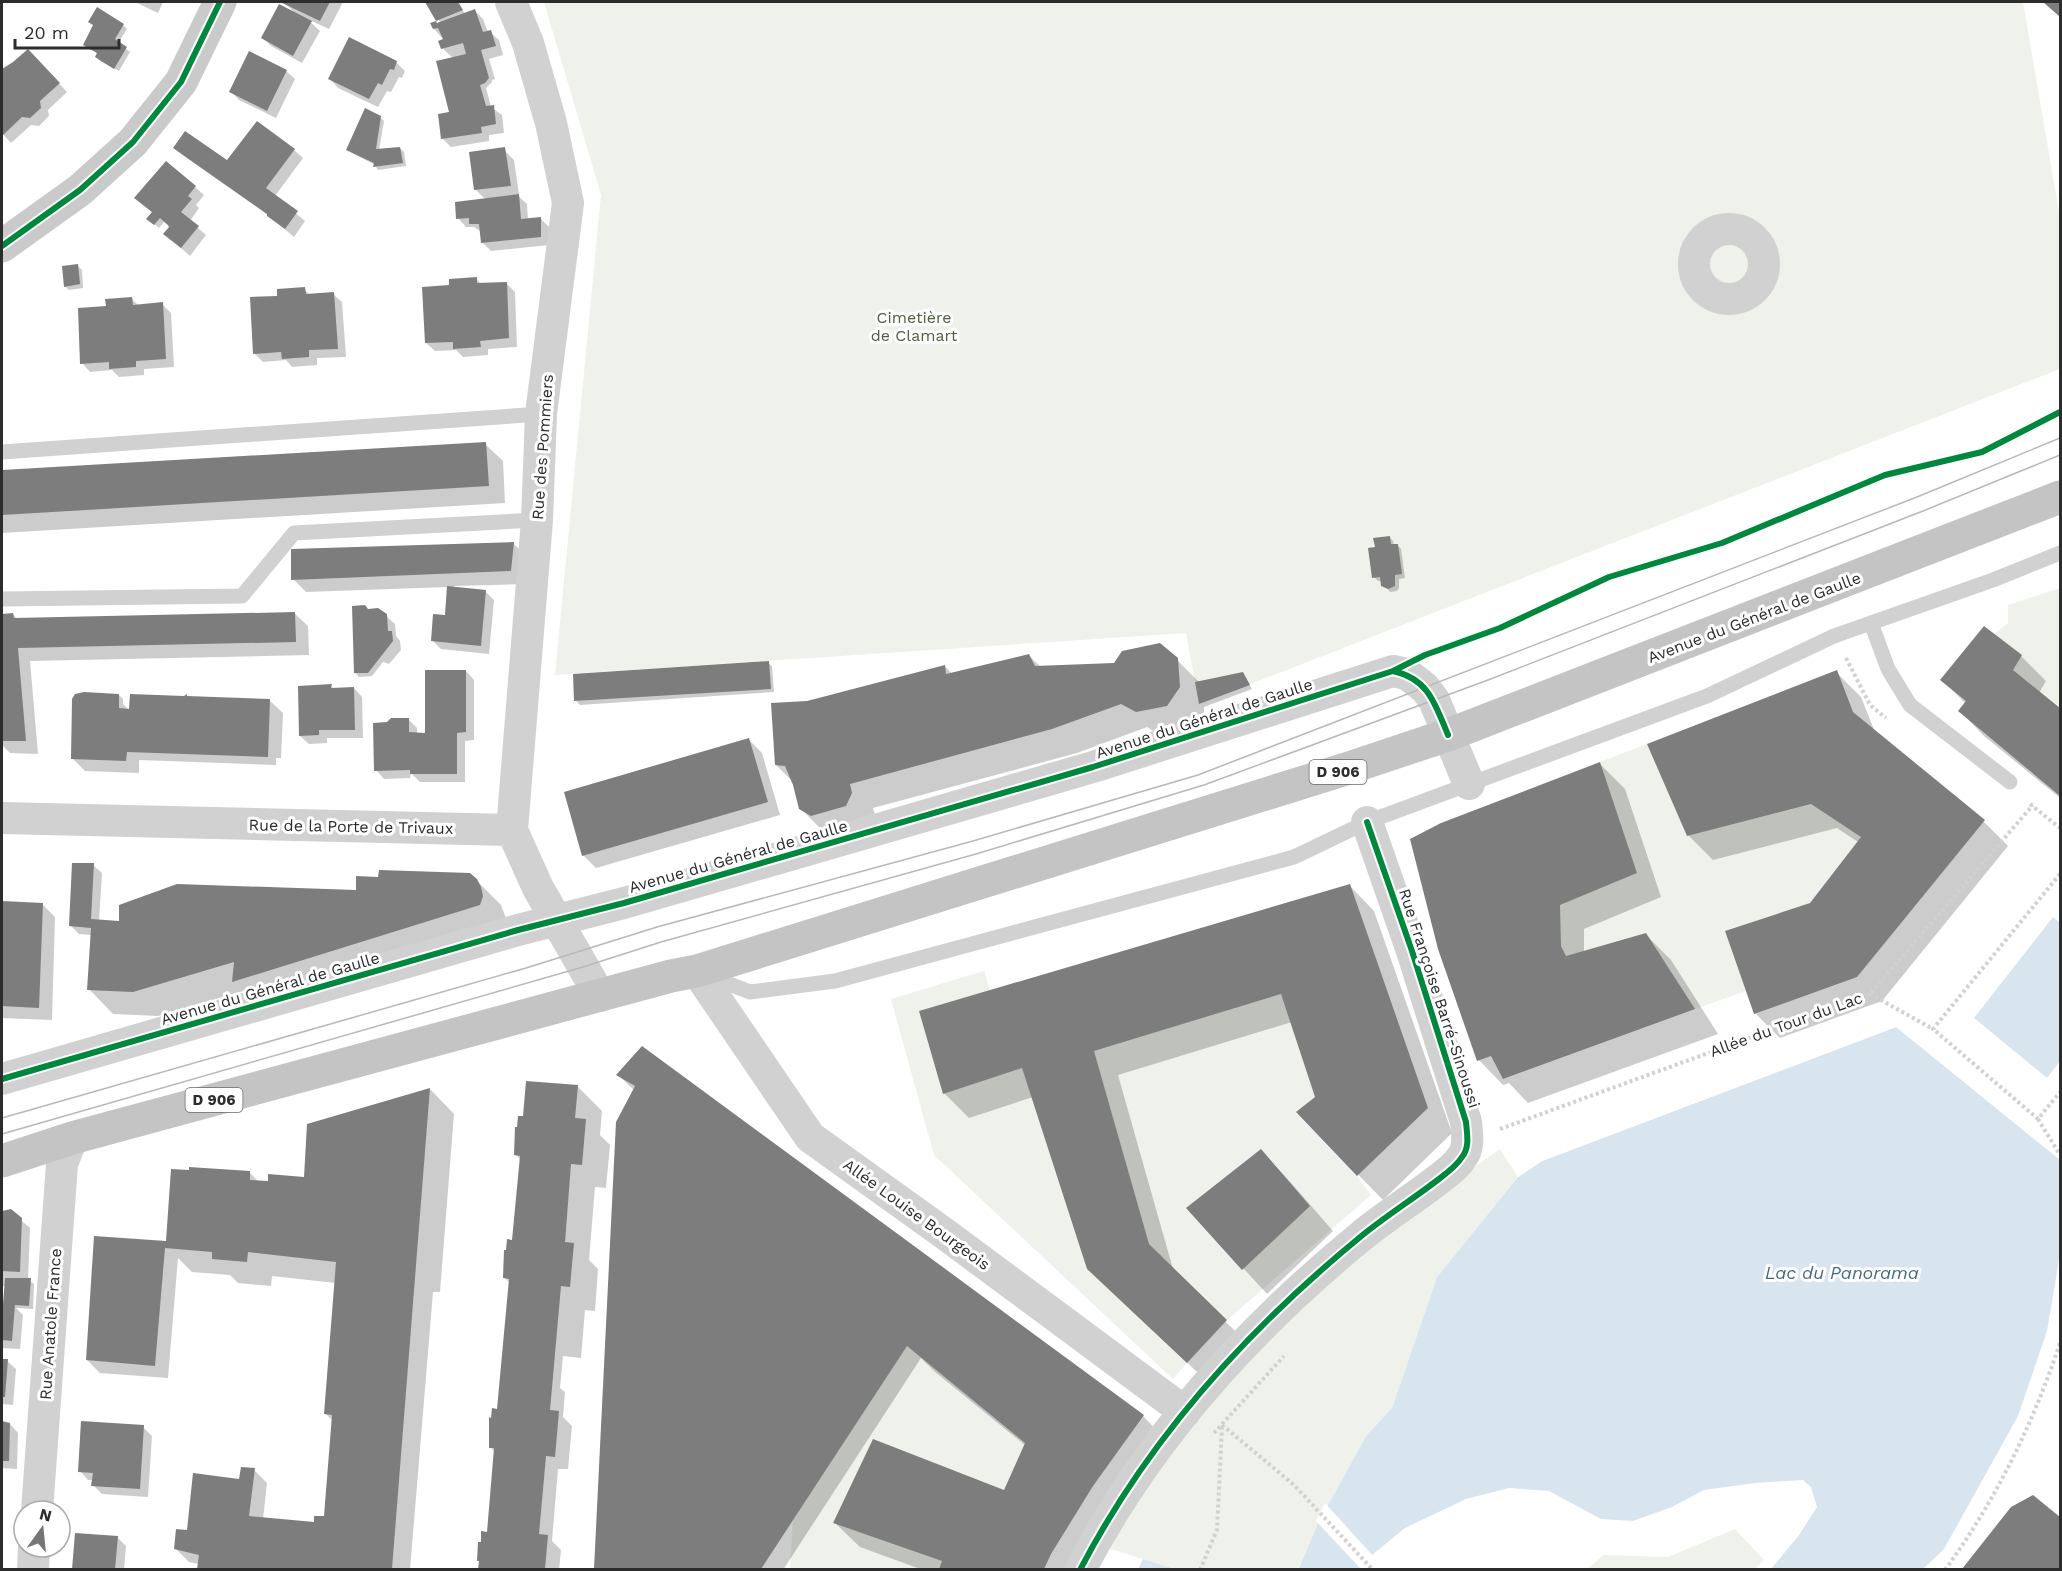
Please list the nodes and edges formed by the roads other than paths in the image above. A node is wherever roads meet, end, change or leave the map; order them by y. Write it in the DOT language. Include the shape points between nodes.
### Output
graph roads {
  1 [pos="220,2"];
  2 [pos="511,2"];
  3 [pos="2,246"];
  4 [pos="541,414"];
  5 [pos="2,452"];
  6 [pos="2061,497"];
  7 [pos="537,520"];
  8 [pos="2061,553"];
  9 [pos="2,599"];
  10 [pos="1871,623"];
  11 [pos="1448,735"];
  12 [pos="2010,782"];
  13 [pos="1469,784"];
  14 [pos="2,818"];
  15 [pos="1367,822"];
  16 [pos="512,830"];
  17 [pos="558,920"];
  18 [pos="697,971"];
  19 [pos="600,996"];
  20 [pos="2,1080"];
  21 [pos="72,1138"];
  22 [pos="2,1161"];
  23 [pos="1185,1412"];
  24 [pos="38,1499"];
  25 [pos="1080,1569"];
  1 -- 3 [label="street" via="181,82 133,142 80,190"];
  2 -- 4 [label="street, Rue des Pommiers" via="528,43 551,123 568,203"];
  4 -- 5 [label="lane"];
  4 -- 7 [label="street, Rue des Pommiers"];
  6 -- 11 [label="main road, Avenue du Général de Gaulle / D 906"];
  7 -- 9 [label="lane" via="294,533 242,596"];
  7 -- 16 [label="street, Rue des Pommiers"];
  8 -- 10 [label="lane"];
  10 -- 12 [label="lane" via="1888,669 1910,705"];
  10 -- 13 [label="lane" via="1834,636 1707,696"];
  11 -- 13 [label="street"];
  11 -- 17 [label="street, Avenue du Général de Gaulle" via="1425,688 1407,675 1393,671 1093,767"];
  11 -- 18 [label="main road, Avenue du Général de Gaulle / D 906"];
  13 -- 15 [label="lane"];
  14 -- 16 [label="street, Rue de la Porte de Trivaux"];
  15 -- 18 [label="lane" via="1294,857 835,981 750,992"];
  15 -- 23 [label="street, Rue Françoise Barré-Sinoussi" via="1412,951 1466,1122 1468,1141 1463,1157 1444,1175 1359,1239 1269,1318"];
  16 -- 17 [label="street" via="538,888"];
  17 -- 19 [label="street"];
  17 -- 20 [label="street, Avenue du Général de Gaulle"];
  18 -- 19 [label="main road, Avenue du Général de Gaulle / D 906"];
  18 -- 23 [label="street, Allée Louise Bourgeois" via="810,1137"];
  19 -- 21 [label="main road, Avenue du Général de Gaulle / D 906"];
  21 -- 22 [label="main road, Avenue du Général de Gaulle / D 906"];
  21 -- 24 [label="street, Rue Anatole France" via="62,1164"];
  23 -- 25 [label="street" via="1127,1488"];
}
